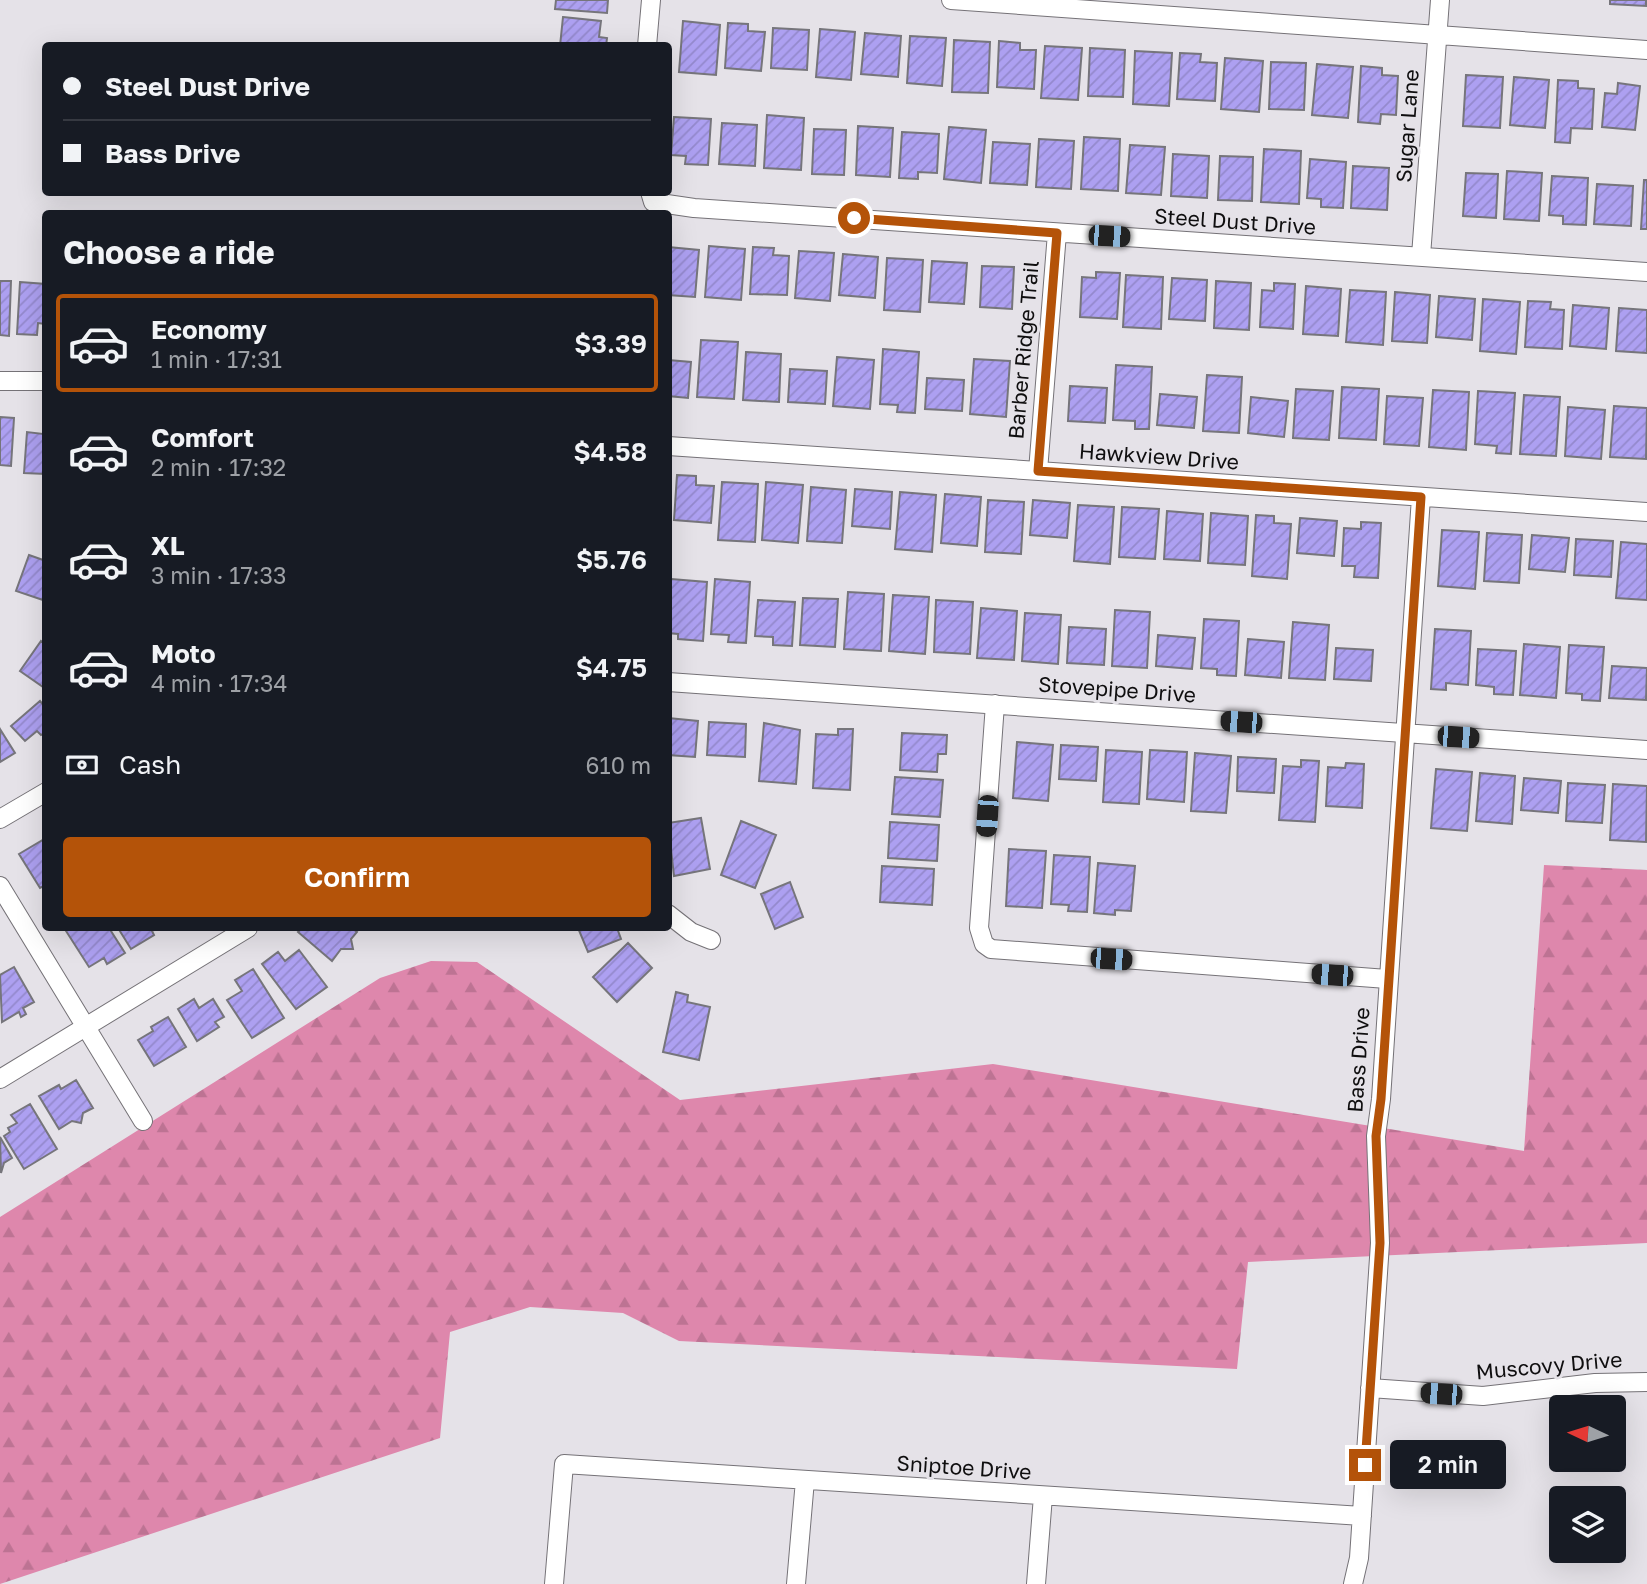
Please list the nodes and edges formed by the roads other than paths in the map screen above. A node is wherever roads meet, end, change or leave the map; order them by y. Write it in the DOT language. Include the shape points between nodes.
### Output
graph roads {
  1 [pos="651,0"];
  2 [pos="951,0"];
  3 [pos="1440,0"];
  4 [pos="1438,34"];
  5 [pos="647,42"];
  6 [pos="1647,50"];
  7 [pos="651,197"];
  8 [pos="1057,233"];
  9 [pos="1421,256"];
  10 [pos="1647,272"];
  11 [pos="0,381"];
  12 [pos="42,381"];
  13 [pos="672,446"];
  14 [pos="1038,471"];
  15 [pos="1421,497"];
  16 [pos="1647,512"];
  17 [pos="672,681"];
  18 [pos="995,704"];
  19 [pos="1405,733"];
  20 [pos="1647,750"];
  21 [pos="42,794"];
  22 [pos="0,819"];
  23 [pos="0,886"];
  24 [pos="672,917"];
  25 [pos="243,931"];
  26 [pos="711,940"];
  27 [pos="1387,979"];
  28 [pos="86,1028"];
  29 [pos="0,1079"];
  30 [pos="143,1121"];
  31 [pos="1647,1382"];
  32 [pos="1370,1388"];
  33 [pos="805,1480"];
  34 [pos="1043,1496"];
  35 [pos="1362,1516"];
  36 [pos="554,1584"];
  37 [pos="796,1584"];
  38 [pos="1036,1584"];
  39 [pos="1353,1584"];
  1 -- 5 [label="street"];
  2 -- 4 [label="street"];
  3 -- 4 [label="street, Sugar Lane"];
  4 -- 6 [label="street"];
  4 -- 9 [label="street, Sugar Lane"];
  7 -- 8 [label="street, Steel Dust Drive" via="694,208"];
  8 -- 9 [label="street, Steel Dust Drive"];
  8 -- 14 [label="street, Barber Ridge Trail"];
  9 -- 10 [label="street, Steel Dust Drive"];
  11 -- 12 [label="street"];
  13 -- 14 [label="street, Hawkview Drive"];
  14 -- 15 [label="street, Hawkview Drive"];
  15 -- 16 [label="street, Hawkview Drive"];
  15 -- 19 [label="street, Bass Drive"];
  17 -- 18 [label="street, Stovepipe Drive"];
  18 -- 19 [label="street, Stovepipe Drive"];
  18 -- 27 [label="street" via="979,928 984,944 1000,951"];
  19 -- 20 [label="street, Stovepipe Drive"];
  19 -- 27 [label="street, Bass Drive"];
  21 -- 22 [label="street"];
  23 -- 28 [label="street"];
  24 -- 26 [label="street"];
  25 -- 28 [label="street"];
  27 -- 32 [label="street, Bass Drive" via="1376,1136 1380,1243"];
  28 -- 29 [label="street"];
  28 -- 30 [label="street"];
  31 -- 32 [label="street, Muscovy Drive" via="1483,1396"];
  32 -- 35 [label="street, Bass Drive"];
  33 -- 34 [label="street, Sniptoe Drive"];
  33 -- 36 [label="street, Sniptoe Drive" via="564,1464"];
  33 -- 37 [label="street"];
  34 -- 35 [label="street, Sniptoe Drive"];
  34 -- 38 [label="street"];
  35 -- 39 [label="street, Bass Drive"];
}
